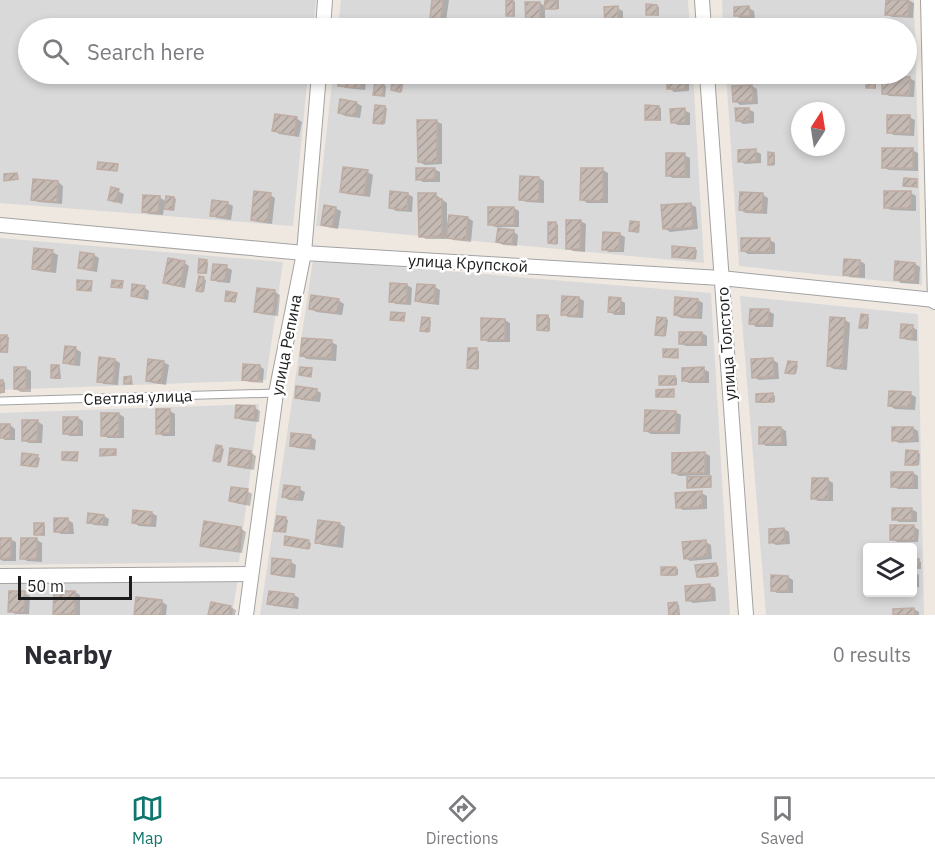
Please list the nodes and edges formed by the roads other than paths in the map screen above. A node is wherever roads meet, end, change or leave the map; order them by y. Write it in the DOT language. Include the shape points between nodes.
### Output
graph roads {
  1 [pos="325,0"];
  2 [pos="702,0"];
  3 [pos="928,0"];
  4 [pos="323,18"];
  5 [pos="703,18"];
  6 [pos="318,84"];
  7 [pos="708,84"];
  8 [pos="0,225"];
  9 [pos="304,253"];
  10 [pos="721,278"];
  11 [pos="935,301"];
  12 [pos="276,393"];
  13 [pos="0,401"];
  14 [pos="251,574"];
  15 [pos="0,576"];
  16 [pos="246,615"];
  17 [pos="746,615"];
  1 -- 4 [label="street"];
  2 -- 5 [label="street"];
  3 -- 11 [label="street"];
  6 -- 9 [label="street, улица Репина"];
  7 -- 10 [label="street, улица Толстого"];
  8 -- 9 [label="street, улица Крупской"];
  9 -- 10 [label="street, улица Крупской"];
  9 -- 12 [label="street, улица Репина"];
  10 -- 11 [label="street, улица Крупской"];
  10 -- 17 [label="street, улица Толстого"];
  12 -- 13 [label="lane, Светлая улица"];
  12 -- 14 [label="street, улица Репина"];
  14 -- 15 [label="street"];
  14 -- 16 [label="street, улица Репина"];
}
